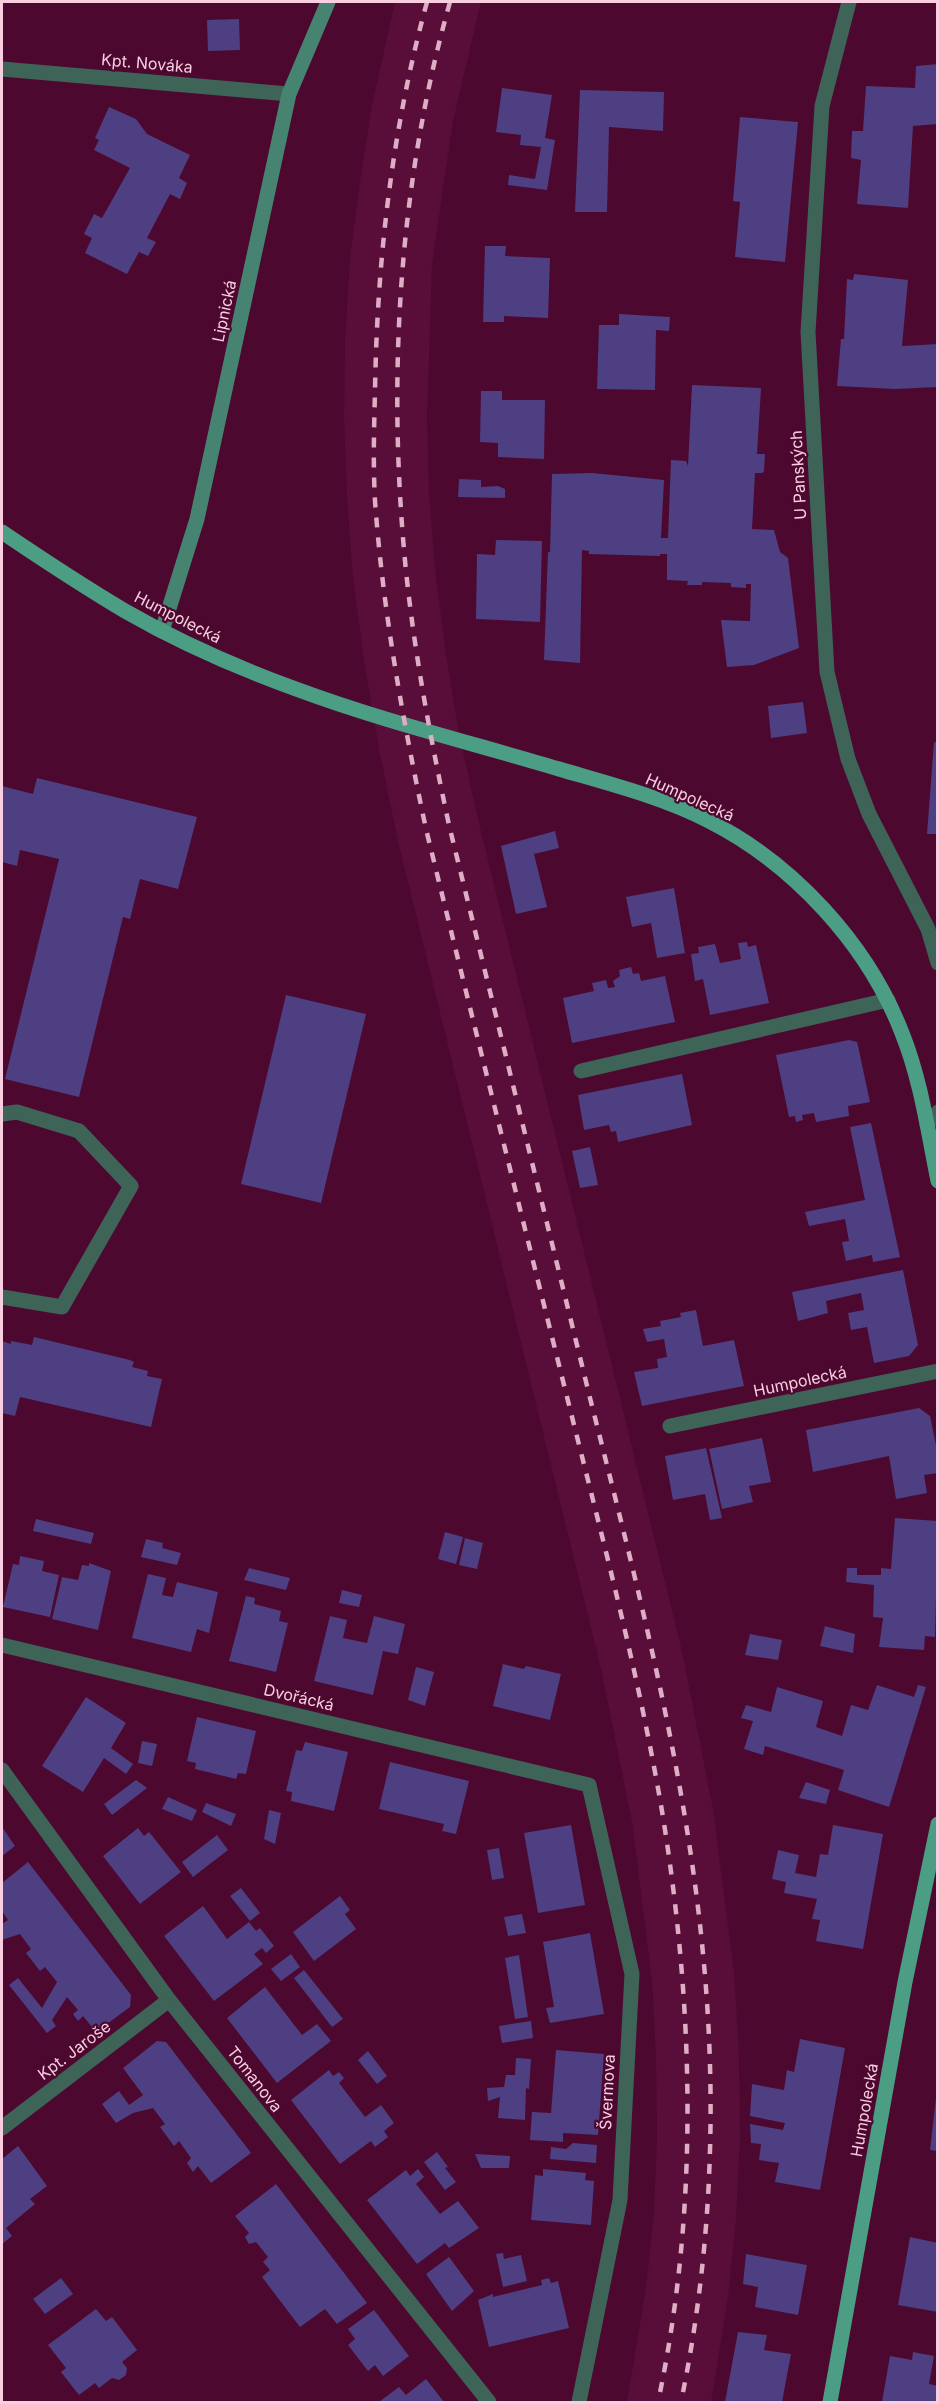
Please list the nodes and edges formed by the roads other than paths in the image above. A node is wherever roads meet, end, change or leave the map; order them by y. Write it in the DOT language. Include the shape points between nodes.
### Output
graph roads {
  1 [pos="328,2"];
  2 [pos="849,2"];
  3 [pos="2,69"];
  4 [pos="289,94"];
  5 [pos="2,532"];
  6 [pos="162,631"];
  7 [pos="933,927"];
  8 [pos="938,963"];
  9 [pos="888,1000"];
  10 [pos="581,1071"];
  11 [pos="938,1113"];
  12 [pos="2,1114"];
  13 [pos="927,1125"];
  14 [pos="938,1181"];
  15 [pos="2,1297"];
  16 [pos="938,1371"];
  17 [pos="670,1426"];
  18 [pos="2,1645"];
  19 [pos="2,1770"];
  20 [pos="589,1785"];
  21 [pos="938,1824"];
  22 [pos="169,2000"];
  23 [pos="2,2128"];
  24 [pos="489,2403"];
  25 [pos="579,2403"];
  26 [pos="830,2403"];
  1 -- 4 [label="street, Lipnická"];
  2 -- 7 [label="street, U Panských" via="822,106 808,332 827,672 848,759 869,814"];
  3 -- 4 [label="street, Kpt. Nováka"];
  4 -- 6 [label="street, Lipnická" via="197,519"];
  5 -- 6 [label="main road, Humpolecká"];
  6 -- 9 [label="main road, Humpolecká" via="295,689 623,788 710,822 769,860 820,905"];
  7 -- 8 [label="street"];
  9 -- 10 [label="street"];
  9 -- 13 [label="main road, Humpolecká" via="914,1070"];
  11 -- 13 [label="street"];
  12 -- 15 [label="street" via="17,1112 79,1131 131,1186 62,1307"];
  13 -- 14 [label="main road, Humpolecká"];
  16 -- 17 [label="street, Humpolecká"];
  18 -- 20 [label="street, Dvořácká"];
  19 -- 22 [label="street, Tomanova"];
  20 -- 25 [label="street, Švermova" via="632,1974 620,2200"];
  21 -- 26 [label="main road, Humpolecká" via="905,1982"];
  22 -- 23 [label="street, Kpt. Jaroše"];
  22 -- 24 [label="street, Tomanova"];
}
